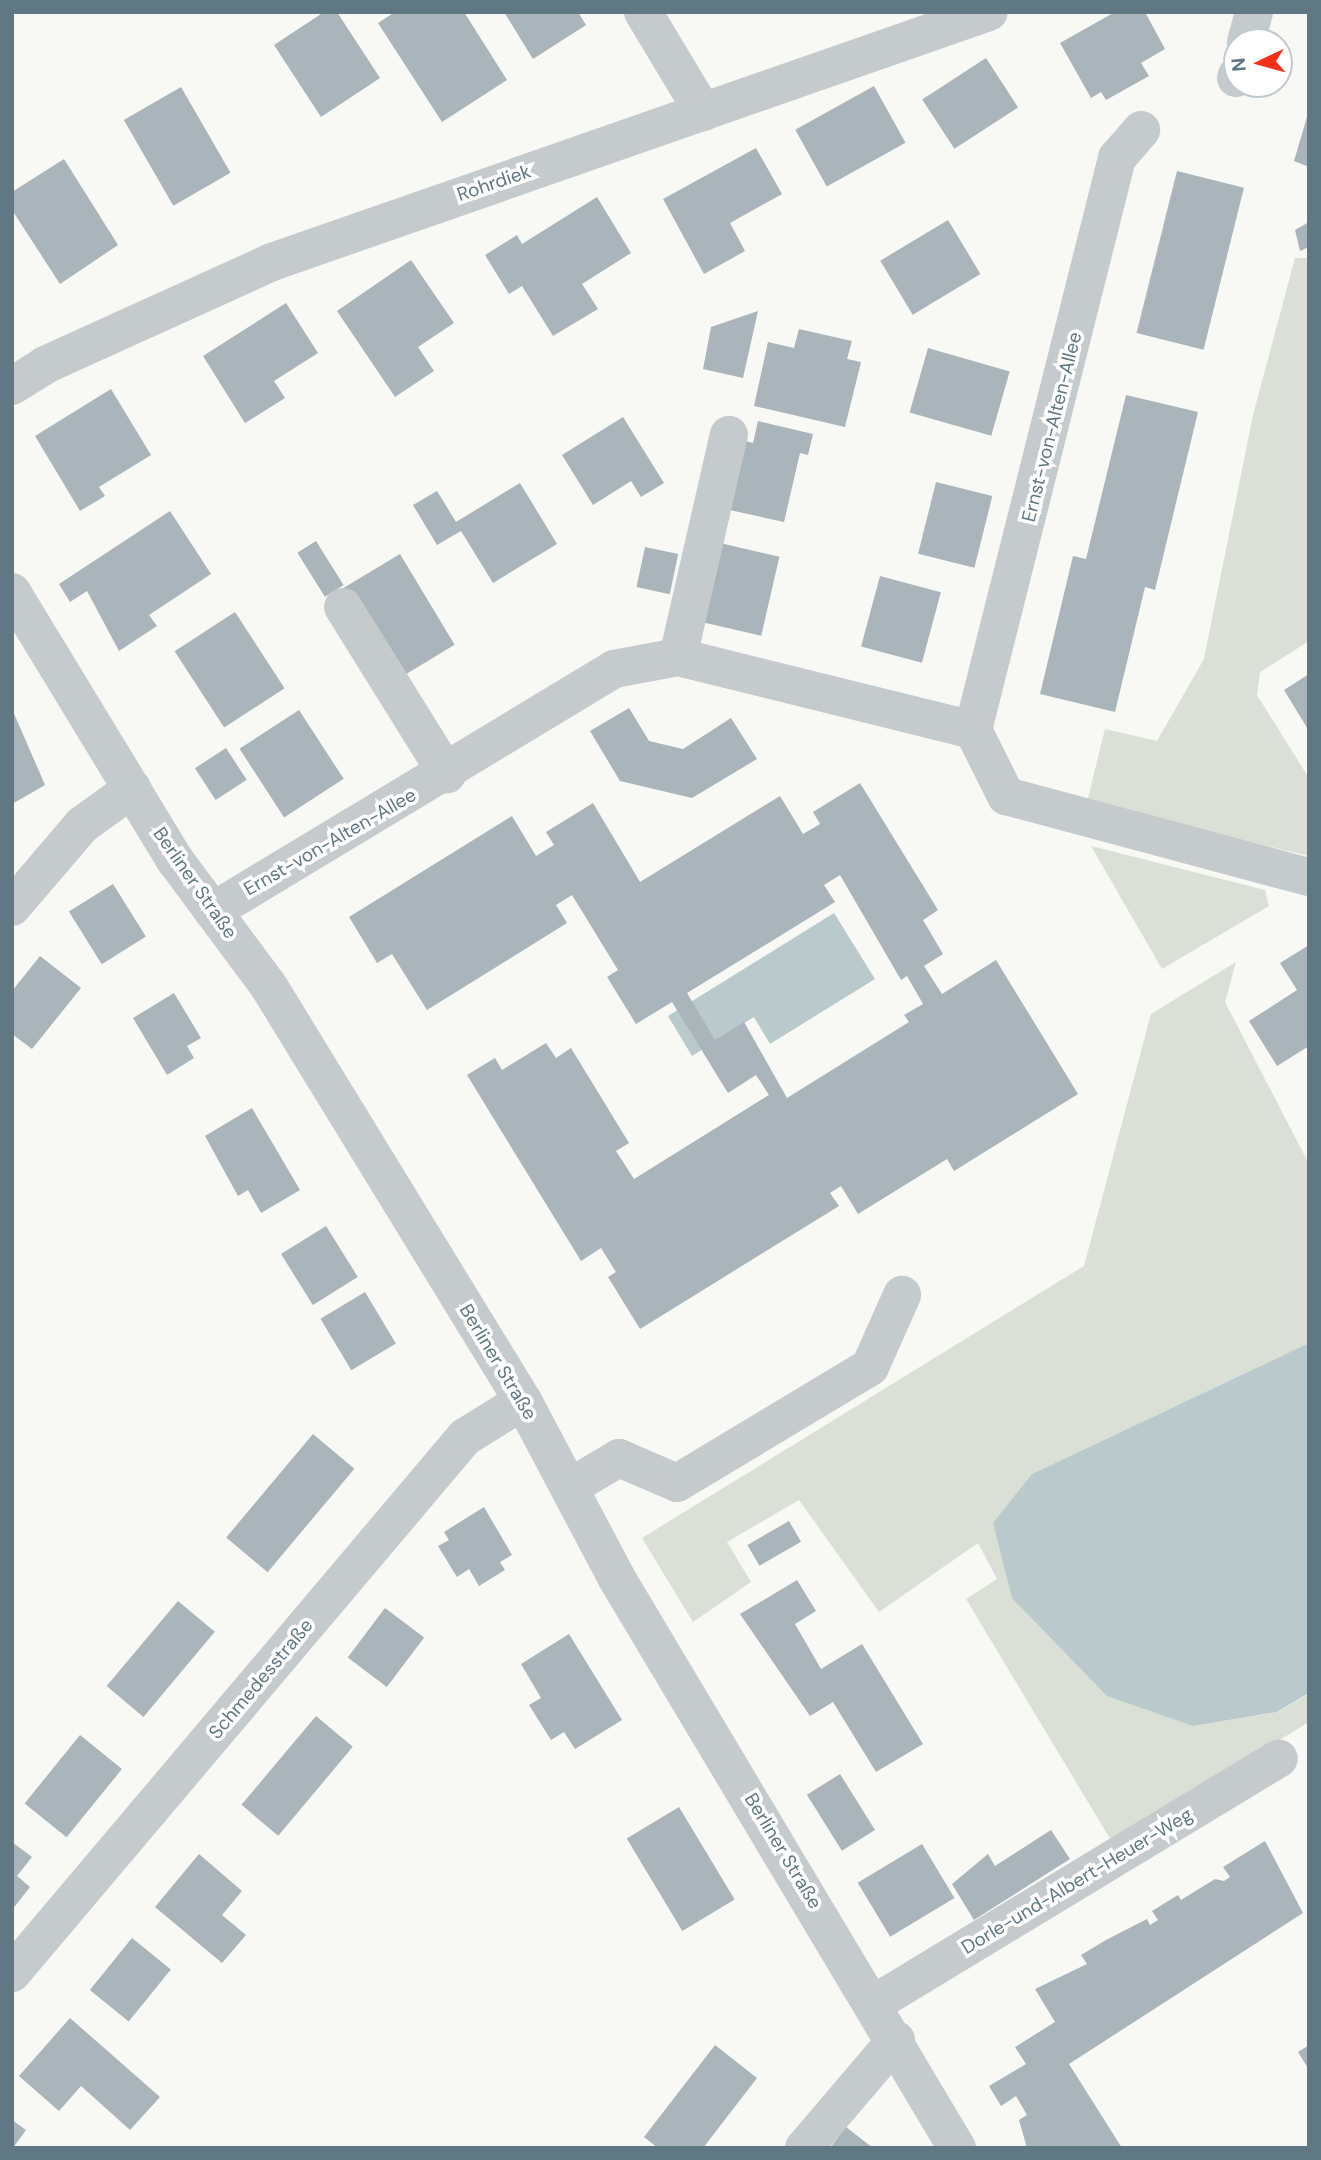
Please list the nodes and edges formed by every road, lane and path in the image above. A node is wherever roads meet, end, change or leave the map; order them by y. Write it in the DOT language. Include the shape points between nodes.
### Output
graph roads {
  1 [pos="643,12"];
  2 [pos="989,12"];
  3 [pos="703,112"];
  4 [pos="1141,130"];
  5 [pos="12,386"];
  6 [pos="729,435"];
  7 [pos="12,592"];
  8 [pos="343,607"];
  9 [pos="678,657"];
  10 [pos="973,730"];
  11 [pos="447,774"];
  12 [pos="132,789"];
  13 [pos="1309,877"];
  14 [pos="12,907"];
  15 [pos="213,911"];
  16 [pos="902,1295"];
  17 [pos="523,1401"];
  18 [pos="570,1487"];
  19 [pos="1279,1758"];
  20 [pos="12,1973"];
  21 [pos="875,2003"];
  22 [pos="895,2040"];
  23 [pos="804,2148"];
  24 [pos="957,2148"];
  1 -- 3 [label="street"];
  2 -- 3 [label="street, Rohrdiek"];
  3 -- 5 [label="street, Rohrdiek" via="272,262 45,365"];
  4 -- 10 [label="street, Ernst-von-Alten-Allee" via="1117,158"];
  6 -- 9 [label="street"];
  7 -- 12 [label="street, Berliner Straße"];
  8 -- 11 [label="street"];
  9 -- 10 [label="street, Ernst-von-Alten-Allee"];
  9 -- 11 [label="street, Ernst-von-Alten-Allee" via="614,669"];
  10 -- 13 [label="street" via="1006,796"];
  11 -- 15 [label="street, Ernst-von-Alten-Allee"];
  12 -- 14 [label="street" via="82,825"];
  12 -- 15 [label="street, Berliner Straße"];
  15 -- 17 [label="street, Berliner Straße" via="268,985"];
  16 -- 18 [label="street" via="870,1367 677,1483 619,1458"];
  17 -- 18 [label="street, Berliner Straße"];
  17 -- 20 [label="street, Schmedesstraße" via="465,1437"];
  18 -- 21 [label="street, Berliner Straße" via="616,1577"];
  19 -- 21 [label="street, Dorle-und-Albert-Heuer-Weg"];
  21 -- 22 [label="street, Berliner Straße"];
  22 -- 23 [label="street"];
  22 -- 24 [label="street, Berliner Straße"];
}
